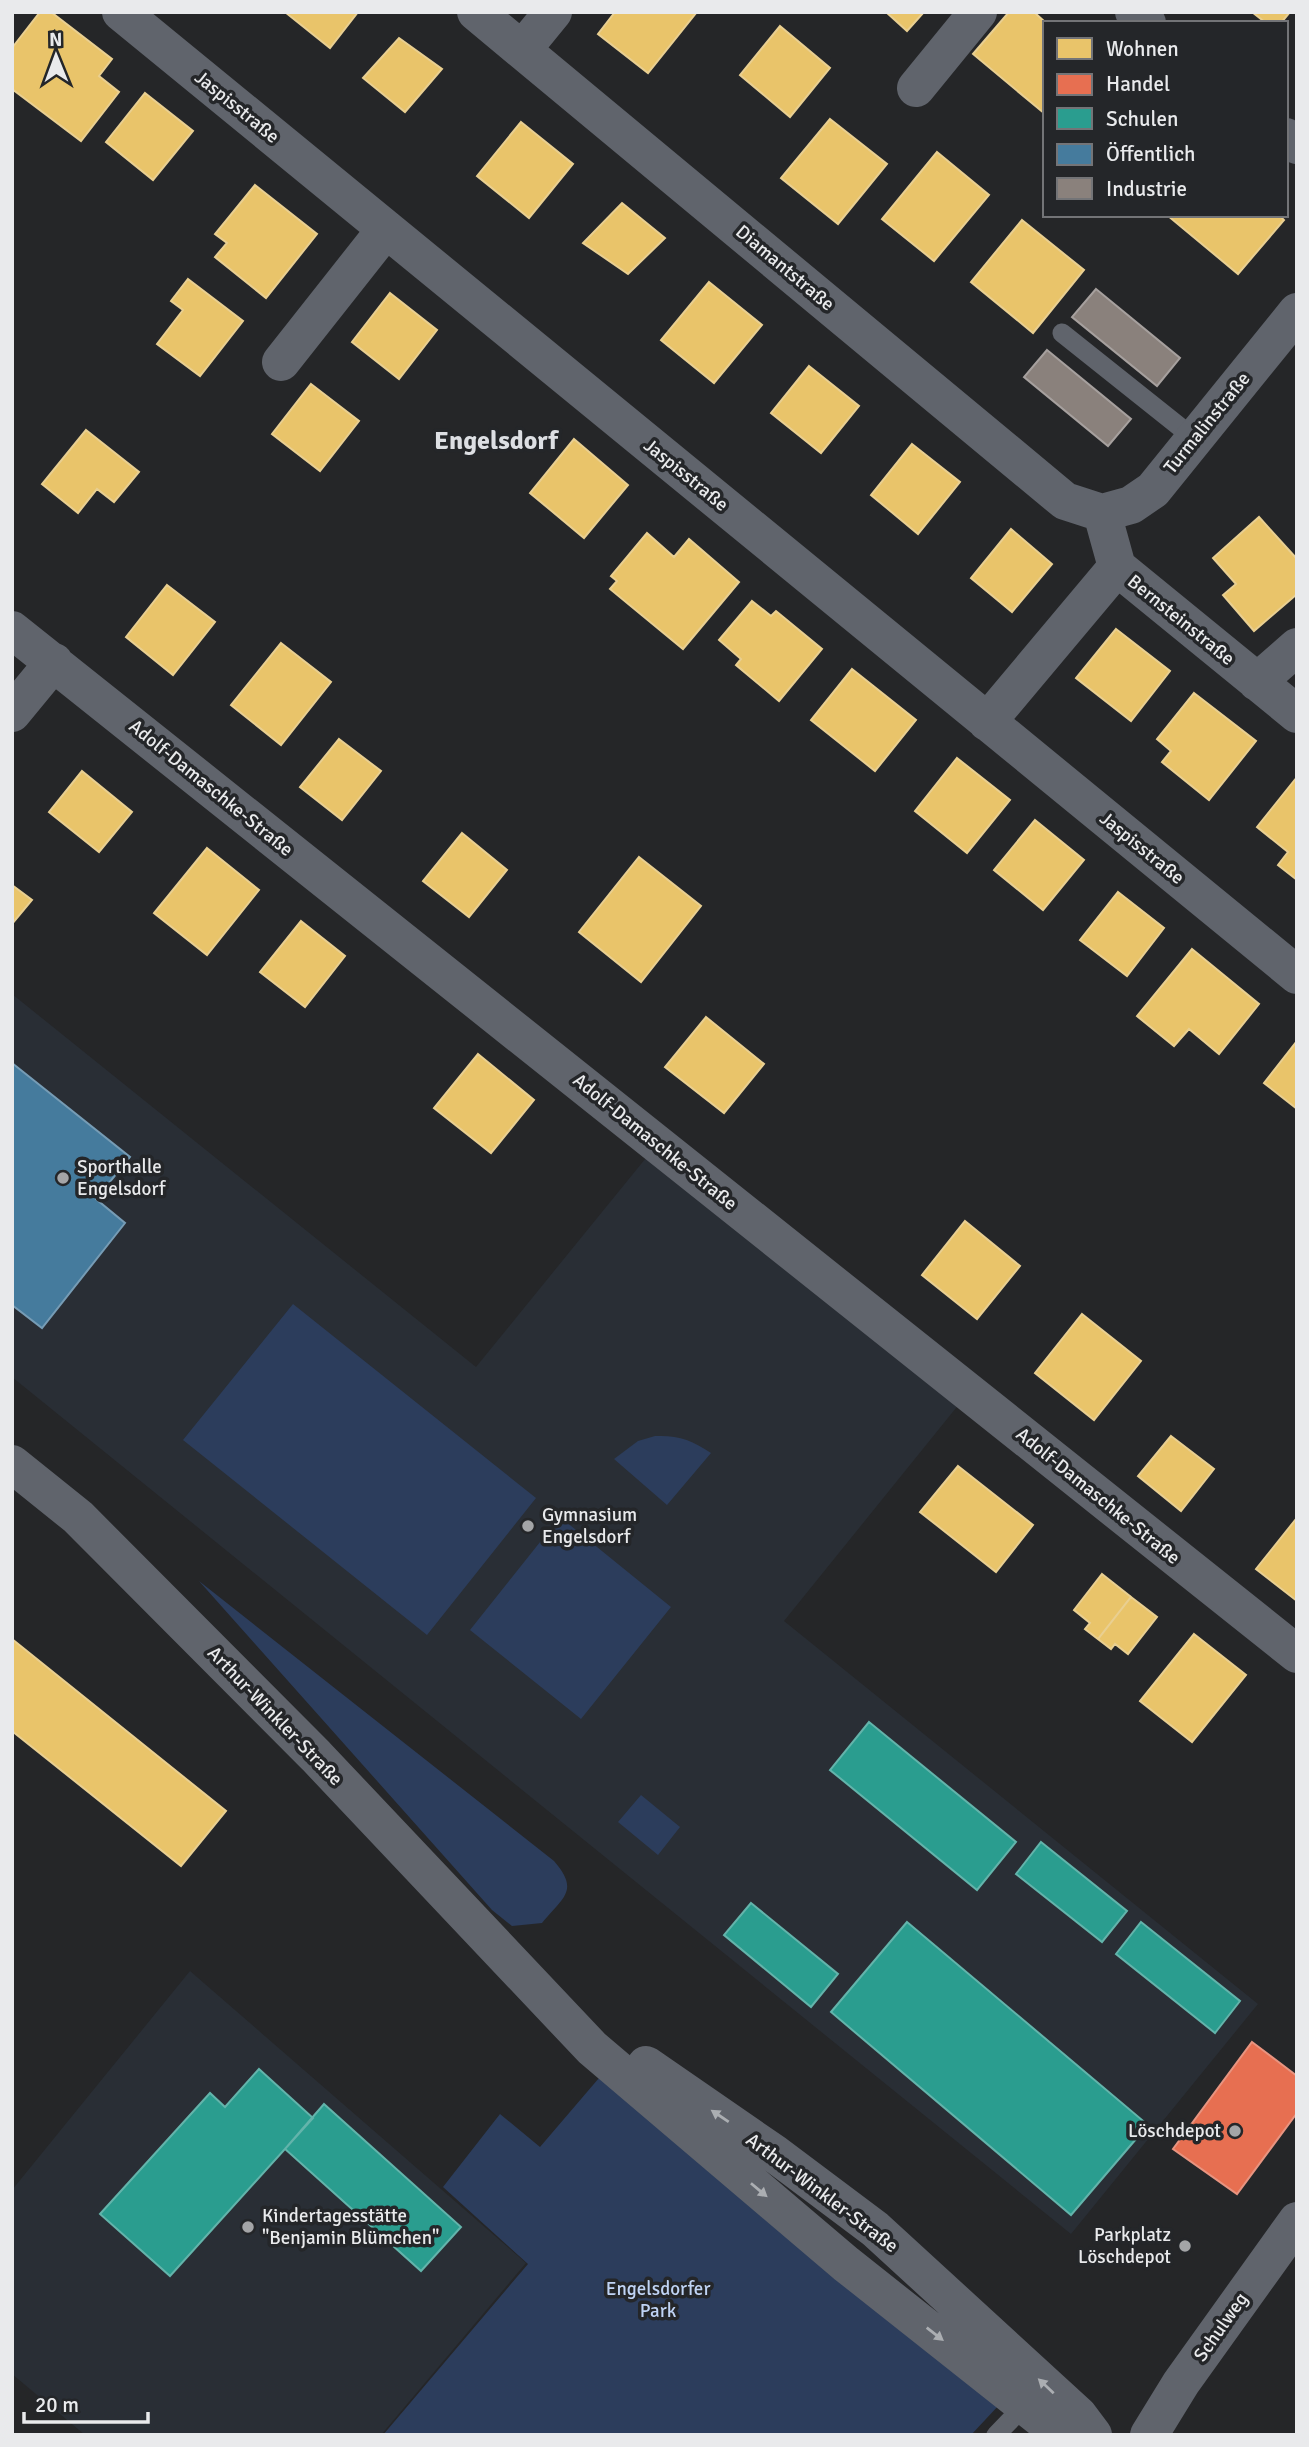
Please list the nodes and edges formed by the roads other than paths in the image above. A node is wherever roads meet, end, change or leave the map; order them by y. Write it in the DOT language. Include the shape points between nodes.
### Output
graph roads {
  1 [pos="121,12"];
  2 [pos="476,12"];
  3 [pos="553,12"];
  4 [pos="978,12"];
  5 [pos="522,50"];
  6 [pos="916,88"];
  7 [pos="386,229"];
  8 [pos="1297,312"];
  9 [pos="1062,333"];
  10 [pos="281,362"];
  11 [pos="1195,439"];
  12 [pos="1102,513"];
  13 [pos="1117,567"];
  14 [pos="12,630"];
  15 [pos="1297,646"];
  16 [pos="54,662"];
  17 [pos="1257,682"];
  18 [pos="12,713"];
  19 [pos="1297,714"];
  20 [pos="987,722"];
  21 [pos="1297,975"];
  22 [pos="12,1464"];
  23 [pos="1297,1654"];
  24 [pos="527,1981"];
  25 [pos="1297,2221"];
  26 [pos="1025,2405"];
  27 [pos="996,2435"];
  28 [pos="1062,2435"];
  29 [pos="1093,2435"];
  30 [pos="1149,2435"];
  1 -- 7 [label="street, Jaspisstraße"];
  2 -- 5 [label="street, Diamantstraße"];
  3 -- 5 [label="street"];
  4 -- 6 [label="street"];
  5 -- 12 [label="street, Diamantstraße" via="1065,501"];
  7 -- 10 [label="street"];
  7 -- 20 [label="street, Jaspisstraße"];
  8 -- 11 [label="street, Turmalinstraße"];
  9 -- 11 [label="lane"];
  11 -- 12 [label="street, Turmalinstraße" via="1153,490 1131,505"];
  12 -- 13 [label="street, Bernsteinstraße"];
  13 -- 17 [label="street, Bernsteinstraße"];
  13 -- 20 [label="street"];
  14 -- 16 [label="street, Adolf-Damaschke-Straße"];
  15 -- 17 [label="street"];
  16 -- 18 [label="street"];
  16 -- 23 [label="street, Adolf-Damaschke-Straße"];
  17 -- 19 [label="street, Bernsteinstraße"];
  20 -- 21 [label="street, Jaspisstraße"];
  22 -- 24 [label="street, Arthur-Winkler-Straße" via="78,1517 316,1756"];
  24 -- 26 [label="street, Arthur-Winkler-Straße, one-way" via="603,2057 846,2264"];
  29 -- 24 [label="street, Arthur-Winkler-Straße, one-way" via="1077,2415 875,2229"];
  25 -- 30 [label="street, Schulweg"];
  26 -- 27 [label="lane"];
  26 -- 28 [label="street, Arthur-Winkler-Straße"];
}
